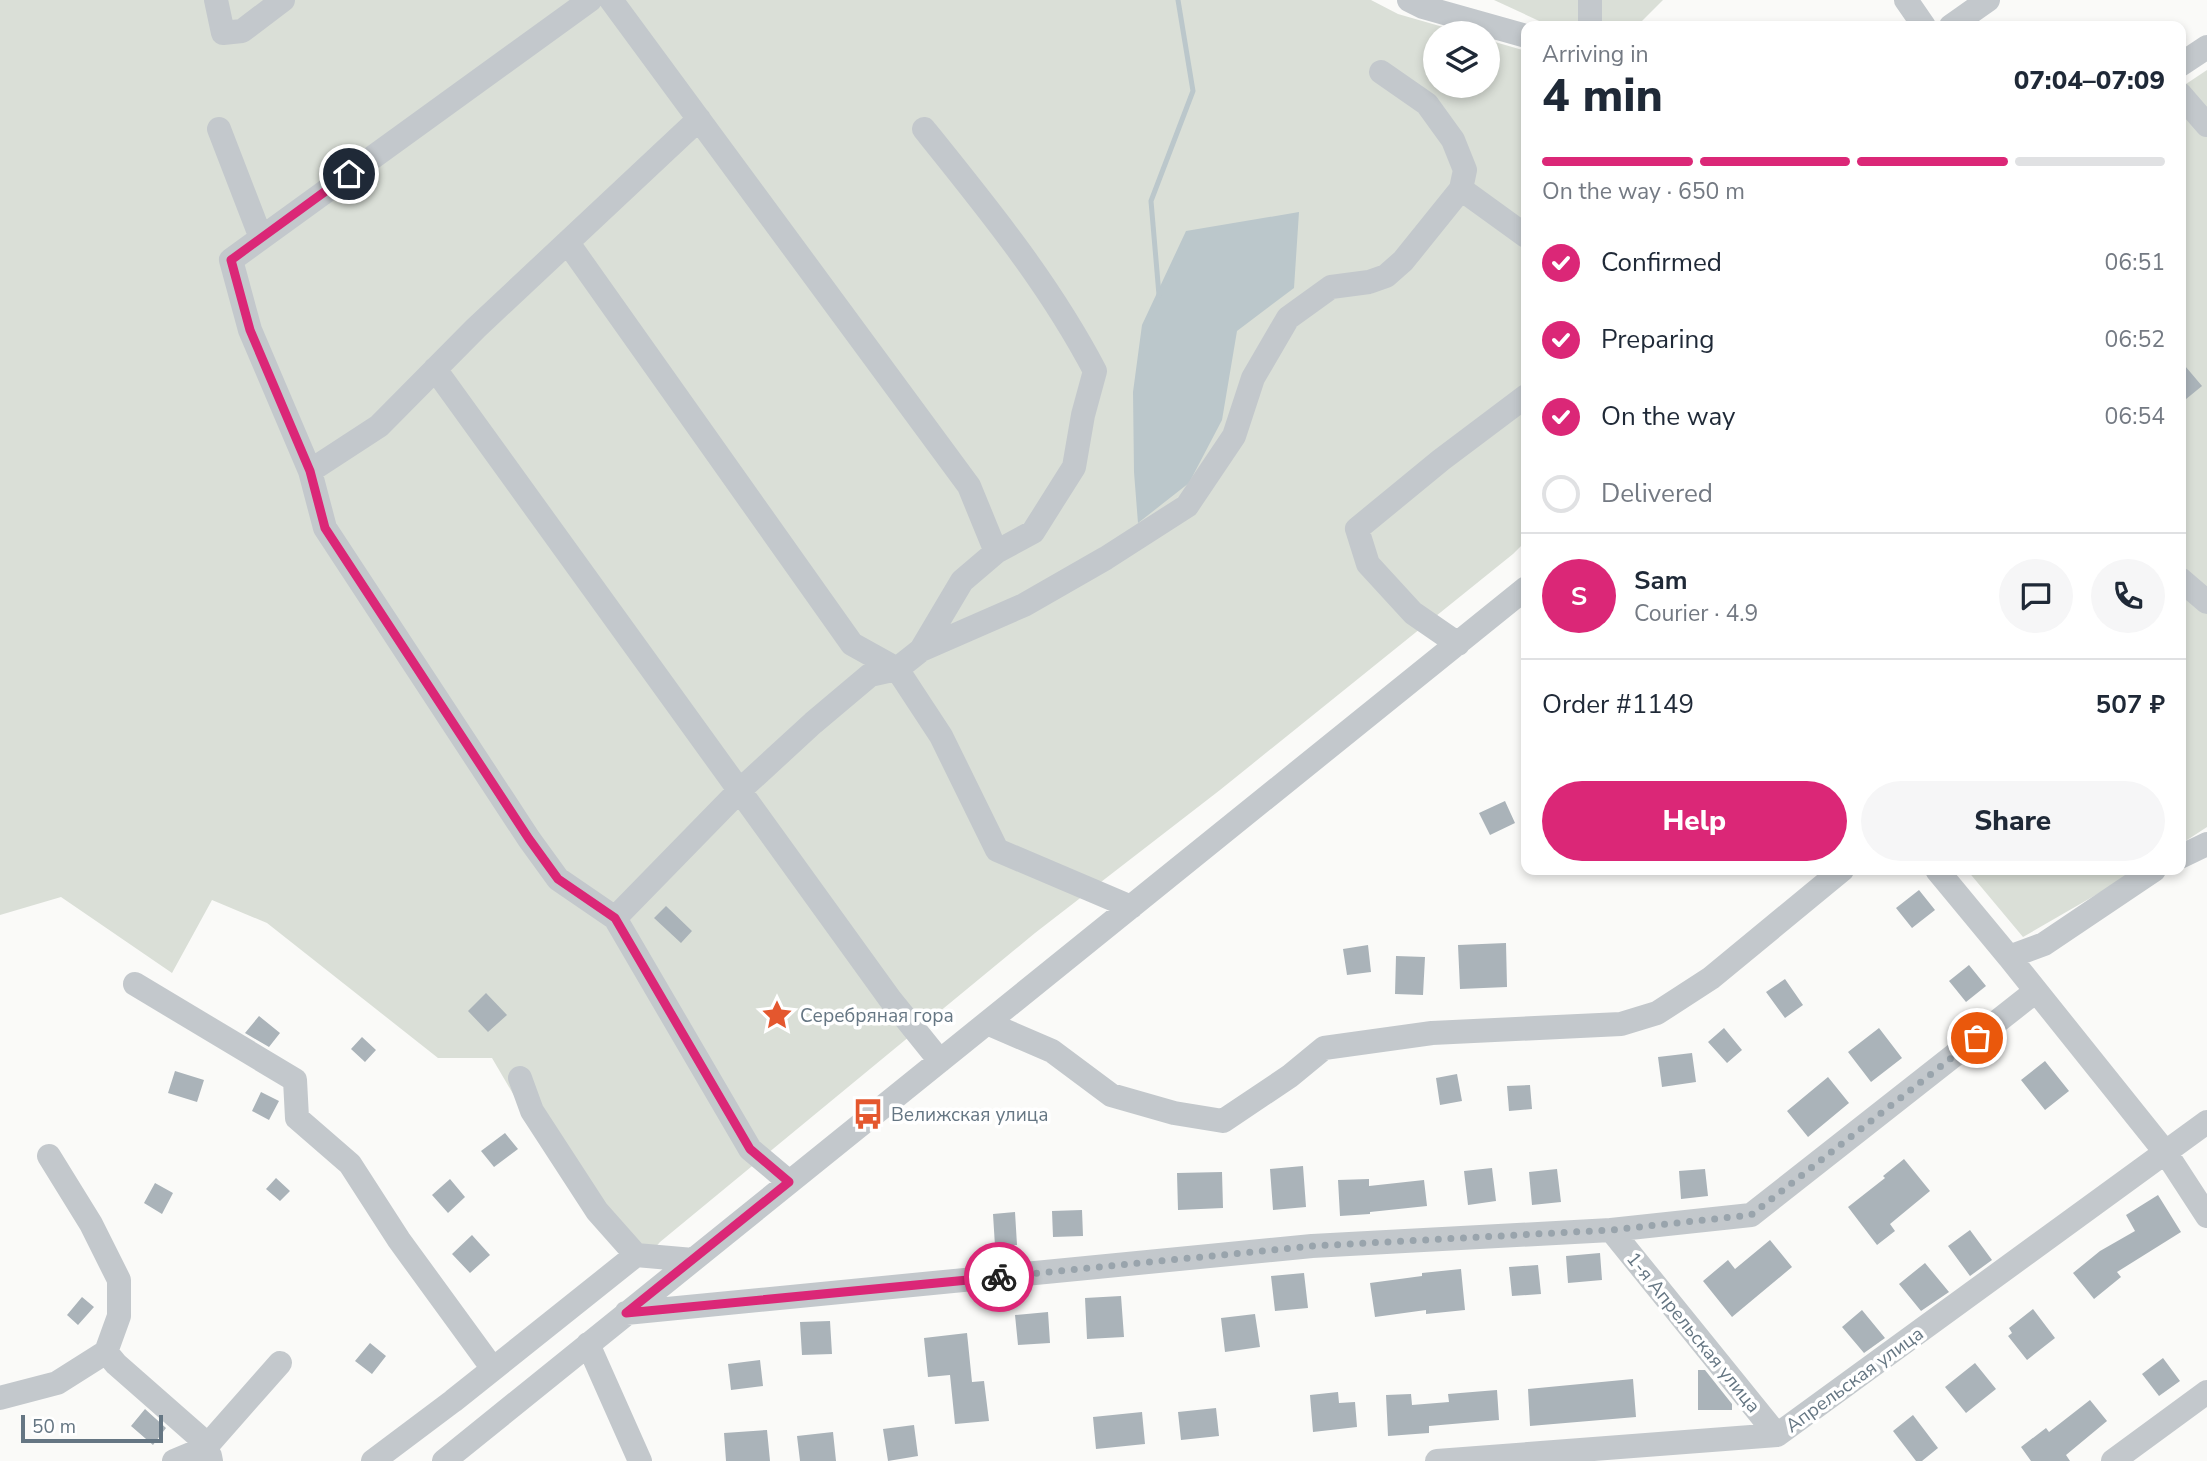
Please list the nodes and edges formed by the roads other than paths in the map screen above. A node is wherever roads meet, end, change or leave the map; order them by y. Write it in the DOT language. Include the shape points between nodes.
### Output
graph roads {
  1 [pos="216,0"];
  2 [pos="284,0"];
  3 [pos="590,0"];
  4 [pos="611,0"];
  5 [pos="1409,0"];
  6 [pos="1590,0"];
  7 [pos="1906,0"];
  8 [pos="1988,0"];
  9 [pos="1590,21"];
  10 [pos="1921,21"];
  11 [pos="1958,21"];
  12 [pos="1521,35"];
  13 [pos="2207,47"];
  14 [pos="2186,61"];
  15 [pos="1381,72"];
  16 [pos="2186,101"];
  17 [pos="699,119"];
  18 [pos="2207,125"];
  19 [pos="219,129"];
  20 [pos="924,129"];
  21 [pos="1461,189"];
  22 [pos="1521,232"];
  23 [pos="261,238"];
  24 [pos="568,243"];
  25 [pos="435,369"];
  26 [pos="1521,400"];
  27 [pos="310,471"];
  28 [pos="996,552"];
  29 [pos="2186,584"];
  30 [pos="1521,592"];
  31 [pos="2207,602"];
  32 [pos="1458,644"];
  33 [pos="921,650"];
  34 [pos="897,669"];
  35 [pos="739,791"];
  36 [pos="2207,844"];
  37 [pos="2186,854"];
  38 [pos="1836,875"];
  39 [pos="1941,875"];
  40 [pos="2147,875"];
  41 [pos="1131,907"];
  42 [pos="615,918"];
  43 [pos="2009,957"];
  44 [pos="135,984"];
  45 [pos="2036,991"];
  46 [pos="988,1023"];
  47 [pos="940,1061"];
  48 [pos="520,1078"];
  49 [pos="2207,1122"];
  50 [pos="2166,1153"];
  51 [pos="49,1156"];
  52 [pos="789,1182"];
  53 [pos="2207,1216"];
  54 [pos="1611,1230"];
  55 [pos="636,1255"];
  56 [pos="693,1260"];
  57 [pos="626,1313"];
  58 [pos="588,1344"];
  59 [pos="106,1352"];
  60 [pos="280,1363"];
  61 [pos="493,1369"];
  62 [pos="2207,1392"];
  63 [pos="0,1398"];
  64 [pos="1777,1435"];
  65 [pos="208,1455"];
  66 [pos="174,1461"];
  67 [pos="373,1461"];
  68 [pos="444,1461"];
  69 [pos="639,1461"];
  70 [pos="1437,1461"];
  71 [pos="2113,1461"];
  1 -- 2 [label="street" via="223,33 242,31"];
  3 -- 23 [label="street"];
  4 -- 17 [label="street"];
  5 -- 12 [label="street"];
  6 -- 9 [label="street"];
  7 -- 10 [label="street"];
  8 -- 11 [label="street"];
  13 -- 14 [label="street"];
  15 -- 21 [label="street" via="1427,104 1453,140 1465,170"];
  16 -- 18 [label="street"];
  17 -- 24 [label="street"];
  17 -- 28 [label="street" via="969,486"];
  19 -- 23 [label="street"];
  20 -- 28 [label="street" via="1032,266 1095,371 1074,467 1033,532"];
  21 -- 22 [label="street"];
  21 -- 33 [label="street" via="1386,276 1331,288 1288,318 1253,378 1234,436 1187,506 1024,605"];
  23 -- 27 [label="street" via="231,260 250,330"];
  24 -- 25 [label="street"];
  24 -- 34 [label="street" via="852,644"];
  25 -- 27 [label="street" via="379,426"];
  25 -- 35 [label="street"];
  26 -- 32 [label="street" via="1357,529 1368,564 1413,613"];
  27 -- 42 [label="street" via="325,528 529,839 558,879"];
  28 -- 33 [label="street" via="962,580"];
  29 -- 31 [label="street"];
  30 -- 32 [label="street"];
  32 -- 41 [label="street"];
  33 -- 34 [label="street"];
  34 -- 35 [label="street" via="870,675"];
  34 -- 41 [label="street" via="941,736 997,849"];
  35 -- 42 [label="street"];
  35 -- 47 [label="street"];
  36 -- 37 [label="street"];
  38 -- 46 [label="street" via="1711,978 1657,1013 1621,1024 1432,1033 1325,1048 1223,1121 1111,1095 1052,1051"];
  39 -- 43 [label="street"];
  40 -- 43 [label="street" via="2044,944"];
  41 -- 46 [label="street"];
  42 -- 52 [label="street" via="750,1149"];
  43 -- 45 [label="street"];
  44 -- 61 [label="street" via="295,1080 297,1118 351,1164 399,1240"];
  45 -- 50 [label="street"];
  45 -- 54 [label="street, 1-я Апрельская улица" via="1751,1215"];
  46 -- 47 [label="street"];
  47 -- 52 [label="street"];
  48 -- 55 [label="street" via="532,1111 597,1211"];
  49 -- 50 [label="street, Апрельская улица"];
  50 -- 53 [label="street"];
  50 -- 64 [label="street, Апрельская улица"];
  51 -- 59 [label="street" via="119,1280 119,1316"];
  52 -- 56 [label="street"];
  54 -- 57 [label="street, 1-я Апрельская улица" via="1312,1246"];
  54 -- 64 [label="street, 1-я Апрельская улица"];
  55 -- 56 [label="street"];
  55 -- 61 [label="street"];
  56 -- 57 [label="street"];
  57 -- 58 [label="street"];
  58 -- 68 [label="street"];
  58 -- 69 [label="street"];
  59 -- 63 [label="street" via="57,1383"];
  59 -- 65 [label="street" via="198,1436"];
  60 -- 65 [label="street"];
  61 -- 67 [label="street"];
  62 -- 71 [label="street"];
  64 -- 70 [label="street, Апрельская улица"];
  65 -- 66 [label="street"];
}
